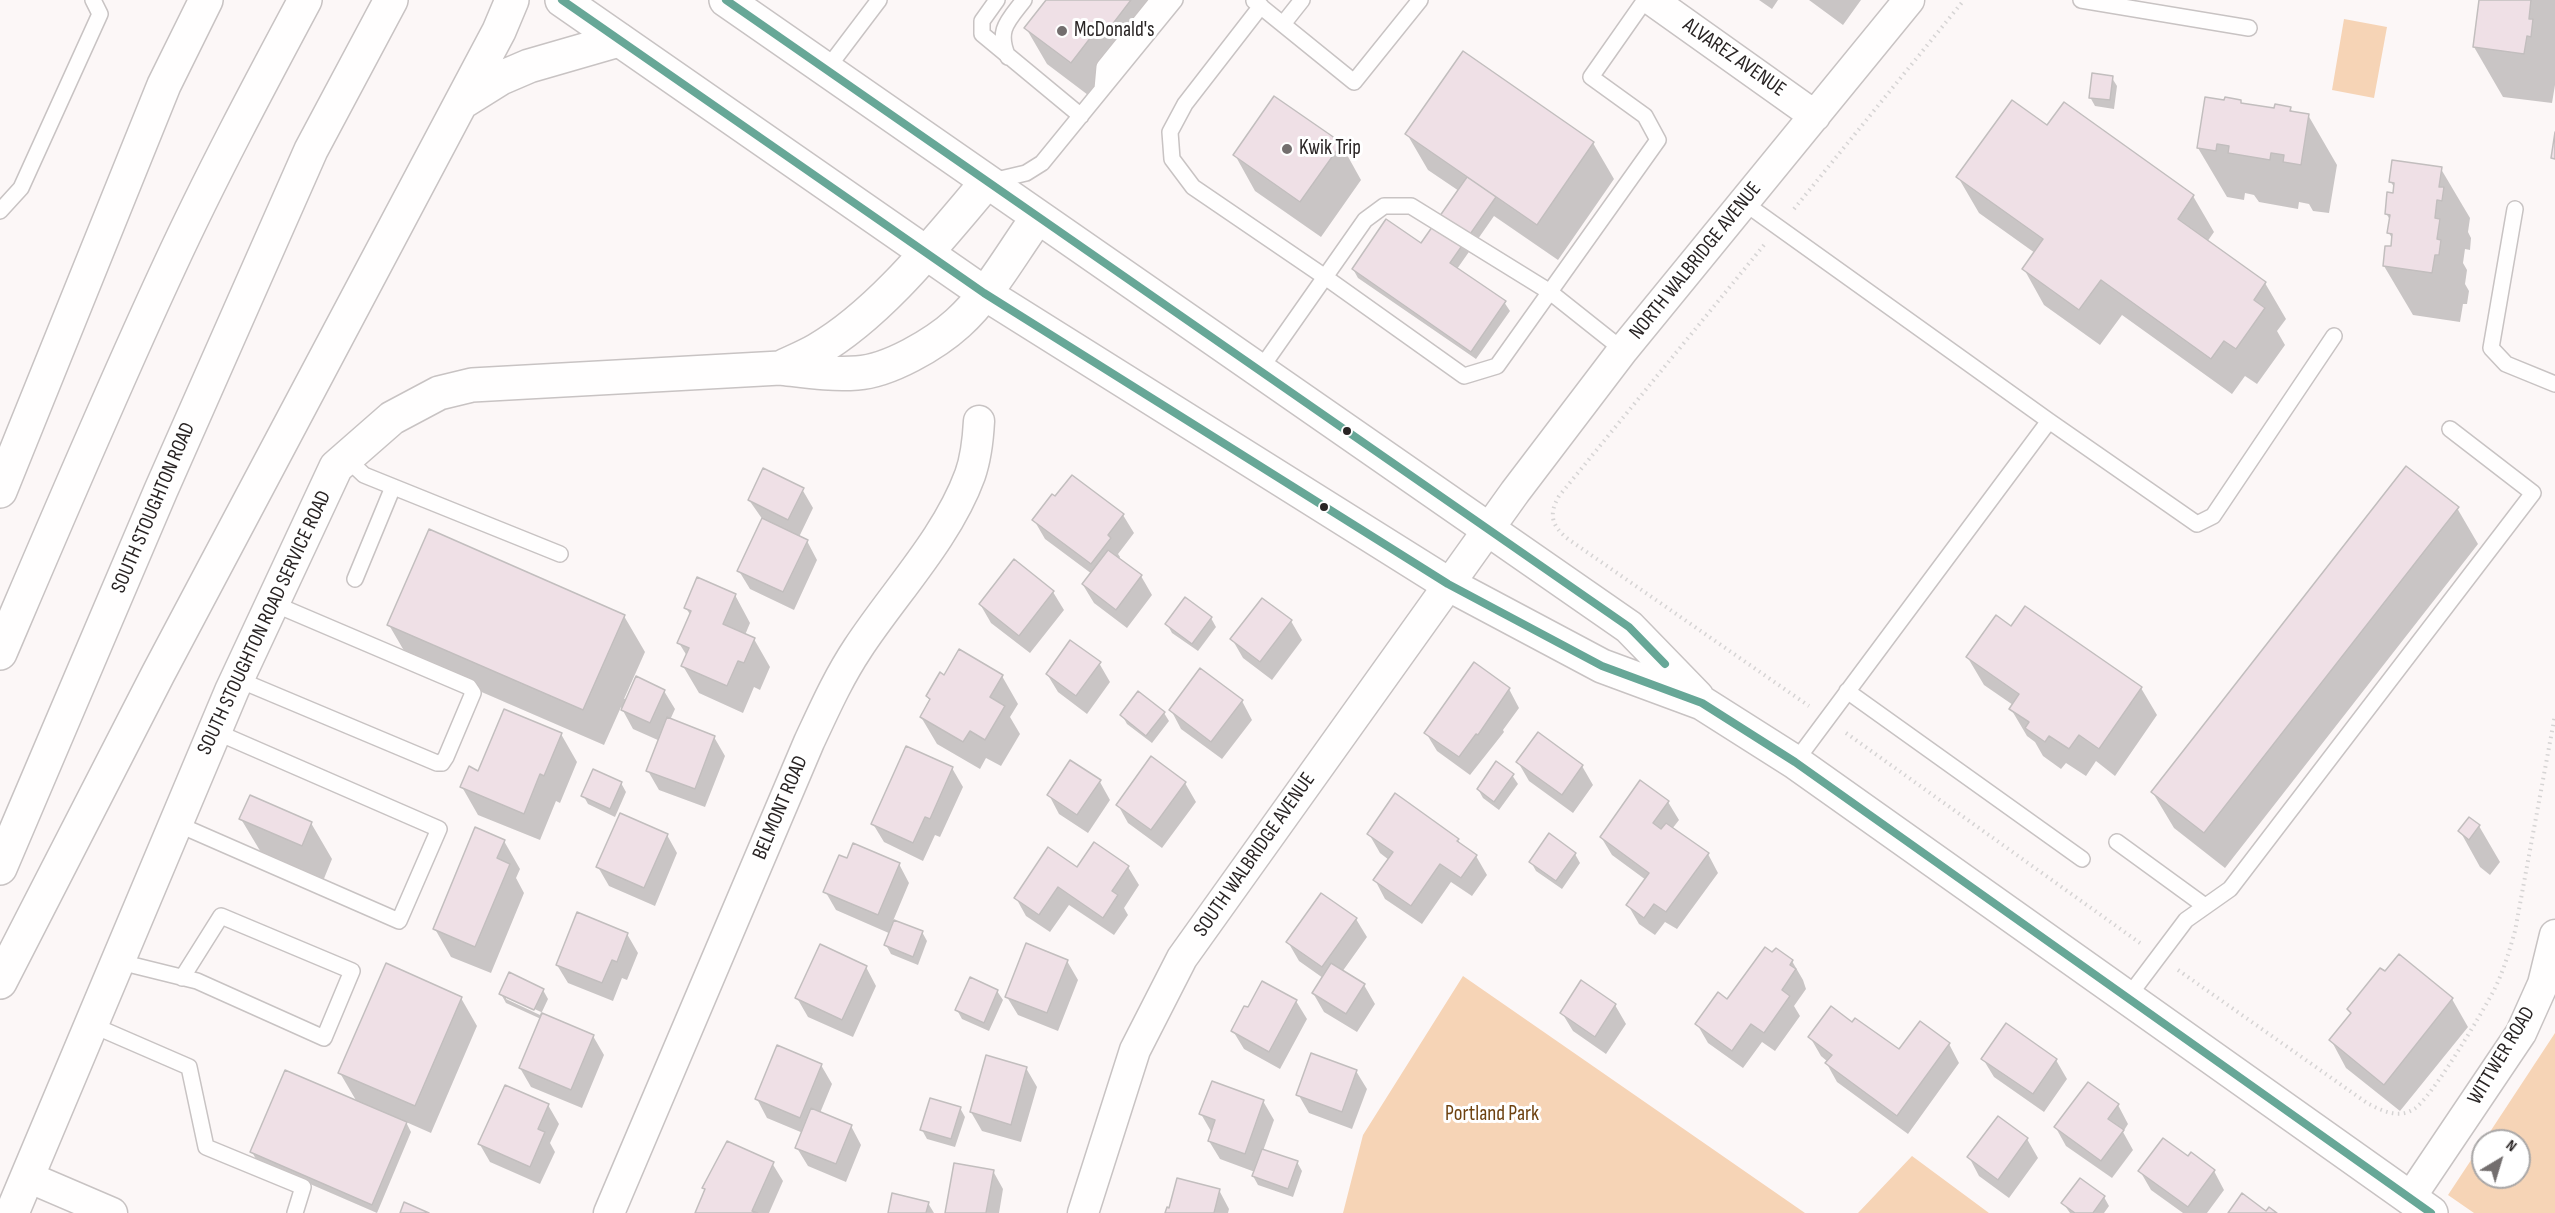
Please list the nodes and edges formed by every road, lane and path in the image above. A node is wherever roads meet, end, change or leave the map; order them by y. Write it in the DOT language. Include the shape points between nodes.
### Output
graph roads {
  1 [pos="93,0"];
  2 [pos="206,0"];
  3 [pos="305,0"];
  4 [pos="391,0"];
  5 [pos="512,0"];
  6 [pos="562,0"];
  7 [pos="726,0"];
  8 [pos="879,0"];
  9 [pos="997,0"];
  10 [pos="1024,0"];
  11 [pos="1158,0"];
  12 [pos="1175,0"];
  13 [pos="1302,0"];
  14 [pos="1420,0"];
  15 [pos="1645,0"];
  16 [pos="1652,0"];
  17 [pos="1910,0"];
  18 [pos="1964,0"];
  19 [pos="2081,0"];
  20 [pos="1257,3"];
  21 [pos="1283,24"];
  22 [pos="2249,28"];
  23 [pos="619,40"];
  24 [pos="1008,57"];
  25 [pos="826,70"];
  26 [pos="1102,89"];
  27 [pos="459,104"];
  28 [pos="1081,116"];
  29 [pos="1815,116"];
  30 [pos="987,182"];
  31 [pos="1743,202"];
  32 [pos="2515,209"];
  33 [pos="0,211"];
  34 [pos="1038,217"];
  35 [pos="1779,227"];
  36 [pos="926,253"];
  37 [pos="1325,277"];
  38 [pos="1550,292"];
  39 [pos="984,293"];
  40 [pos="2334,336"];
  41 [pos="1623,350"];
  42 [pos="780,368"];
  43 [pos="1259,371"];
  44 [pos="2555,384"];
  45 [pos="979,421"];
  46 [pos="2049,421"];
  47 [pos="2450,429"];
  48 [pos="346,458"];
  49 [pos="393,487"];
  50 [pos="0,491"];
  51 [pos="1488,528"];
  52 [pos="560,554"];
  53 [pos="355,579"];
  54 [pos="1448,584"];
  55 [pos="272,603"];
  56 [pos="0,653"];
  57 [pos="237,679"];
  58 [pos="1847,691"];
  59 [pos="1702,703"];
  60 [pos="2555,715"];
  61 [pos="1826,718"];
  62 [pos="214,731"];
  63 [pos="1794,762"];
  64 [pos="175,823"];
  65 [pos="2117,842"];
  66 [pos="2082,859"];
  67 [pos="0,868"];
  68 [pos="2205,906"];
  69 [pos="2555,935"];
  70 [pos="2158,956"];
  71 [pos="117,961"];
  72 [pos="182,978"];
  73 [pos="0,982"];
  74 [pos="2128,997"];
  75 [pos="90,1024"];
  76 [pos="28,1176"];
  77 [pos="2421,1206"];
  78 [pos="12,1213"];
  79 [pos="112,1213"];
  80 [pos="294,1213"];
  81 [pos="609,1213"];
  82 [pos="1083,1213"];
  1 -- 33 [label="lane" via="100,14 21,188"];
  2 -- 50 [label="street" via="164,85"];
  3 -- 56 [label="street" via="165,276"];
  4 -- 67 [label="street, SOUTH STOUGHTON ROAD" via="311,150"];
  5 -- 27 [label="street"];
  6 -- 23 [label="street"];
  7 -- 25 [label="street"];
  8 -- 25 [label="lane"];
  9 -- 24 [label="lane" via="980,27 982,34"];
  10 -- 24 [label="lane" via="1002,33"];
  11 -- 26 [label="lane" via="1104,67"];
  12 -- 26 [label="lane"];
  13 -- 21 [label="lane"];
  14 -- 21 [label="lane" via="1354,82"];
  15 -- 38 [label="lane" via="1591,77 1645,116 1658,140"];
  16 -- 29 [label="street, ALVAREZ AVENUE"];
  17 -- 29 [label="street, NORTH WALBRIDGE AVENUE"];
  18 -- 35 [label="path"];
  19 -- 22 [label="lane"];
  20 -- 21 [label="lane"];
  20 -- 37 [label="lane" via="1185,104 1170,132 1172,159 1193,187"];
  23 -- 27 [label="street" via="529,66"];
  23 -- 36 [label="street"];
  24 -- 28 [label="lane"];
  25 -- 30 [label="street"];
  26 -- 28 [label="lane"];
  27 -- 73 [label="street"];
  28 -- 30 [label="lane" via="1042,163 1026,173"];
  29 -- 31 [label="street, NORTH WALBRIDGE AVENUE"];
  30 -- 34 [label="street"];
  30 -- 36 [label="street, SOUTH STOUGHTON ROAD SERVICE ROAD"];
  31 -- 35 [label="lane"];
  31 -- 41 [label="street, NORTH WALBRIDGE AVENUE"];
  32 -- 44 [label="lane" via="2492,348 2506,364"];
  34 -- 39 [label="street, SOUTH STOUGHTON ROAD SERVICE ROAD"];
  34 -- 43 [label="street"];
  35 -- 46 [label="lane"];
  35 -- 61 [label="path" via="1559,496 1553,519 1555,528 1568,539"];
  36 -- 39 [label="street"];
  36 -- 42 [label="street, SOUTH STOUGHTON ROAD SERVICE ROAD" via="848,327 818,350"];
  37 -- 38 [label="lane" via="1365,220 1384,206 1411,206"];
  37 -- 38 [label="lane" via="1464,376 1497,366"];
  37 -- 43 [label="lane"];
  38 -- 41 [label="lane"];
  39 -- 42 [label="street, SOUTH STOUGHTON ROAD SERVICE ROAD" via="958,323 912,355 889,365 860,373 829,374"];
  39 -- 54 [label="street"];
  40 -- 46 [label="lane" via="2213,516 2197,524"];
  41 -- 51 [label="street, NORTH WALBRIDGE AVENUE"];
  42 -- 48 [label="street, SOUTH STOUGHTON ROAD SERVICE ROAD" via="472,385 439,393 392,418"];
  43 -- 51 [label="street"];
  45 -- 81 [label="street, BELMONT ROAD" via="978,447 970,476 946,523 835,685"];
  46 -- 58 [label="lane"];
  47 -- 68 [label="lane" via="2534,493 2230,889"];
  48 -- 49 [label="lane" via="364,475"];
  48 -- 55 [label="street, SOUTH STOUGHTON ROAD SERVICE ROAD" via="336,467"];
  49 -- 52 [label="lane"];
  49 -- 53 [label="lane"];
  51 -- 54 [label="street, SOUTH WALBRIDGE AVENUE"];
  51 -- 59 [label="street" via="1629,627"];
  54 -- 59 [label="street" via="1602,666"];
  54 -- 82 [label="street, SOUTH WALBRIDGE AVENUE" via="1182,958 1134,1050"];
  55 -- 57 [label="street, SOUTH STOUGHTON ROAD SERVICE ROAD"];
  55 -- 57 [label="lane" via="469,687 473,693 446,757 442,763 436,763"];
  57 -- 62 [label="street, SOUTH STOUGHTON ROAD SERVICE ROAD"];
  58 -- 61 [label="lane"];
  58 -- 66 [label="lane"];
  59 -- 63 [label="street"];
  60 -- 70 [label="path" via="2517,921 2506,960 2481,1012 2416,1109 2392,1114 2367,1103"];
  61 -- 63 [label="lane"];
  61 -- 70 [label="path"];
  62 -- 64 [label="street, SOUTH STOUGHTON ROAD SERVICE ROAD"];
  62 -- 64 [label="lane" via="439,829 399,921"];
  63 -- 74 [label="street"];
  64 -- 71 [label="street, SOUTH STOUGHTON ROAD SERVICE ROAD"];
  65 -- 68 [label="lane"];
  68 -- 70 [label="lane" via="2186,920"];
  69 -- 77 [label="street, WITTWER ROAD" via="2542,984 2521,1033"];
  70 -- 74 [label="lane"];
  71 -- 72 [label="lane"];
  71 -- 75 [label="street, SOUTH STOUGHTON ROAD SERVICE ROAD"];
  72 -- 72 [label="lane" via="197,981 324,1038 352,971 221,916"];
  74 -- 77 [label="street"];
  75 -- 76 [label="street, SOUTH STOUGHTON ROAD SERVICE ROAD"];
  75 -- 80 [label="lane" via="189,1067 206,1147 303,1187"];
  76 -- 78 [label="street, SOUTH STOUGHTON ROAD SERVICE ROAD"];
  76 -- 79 [label="street"];
}
